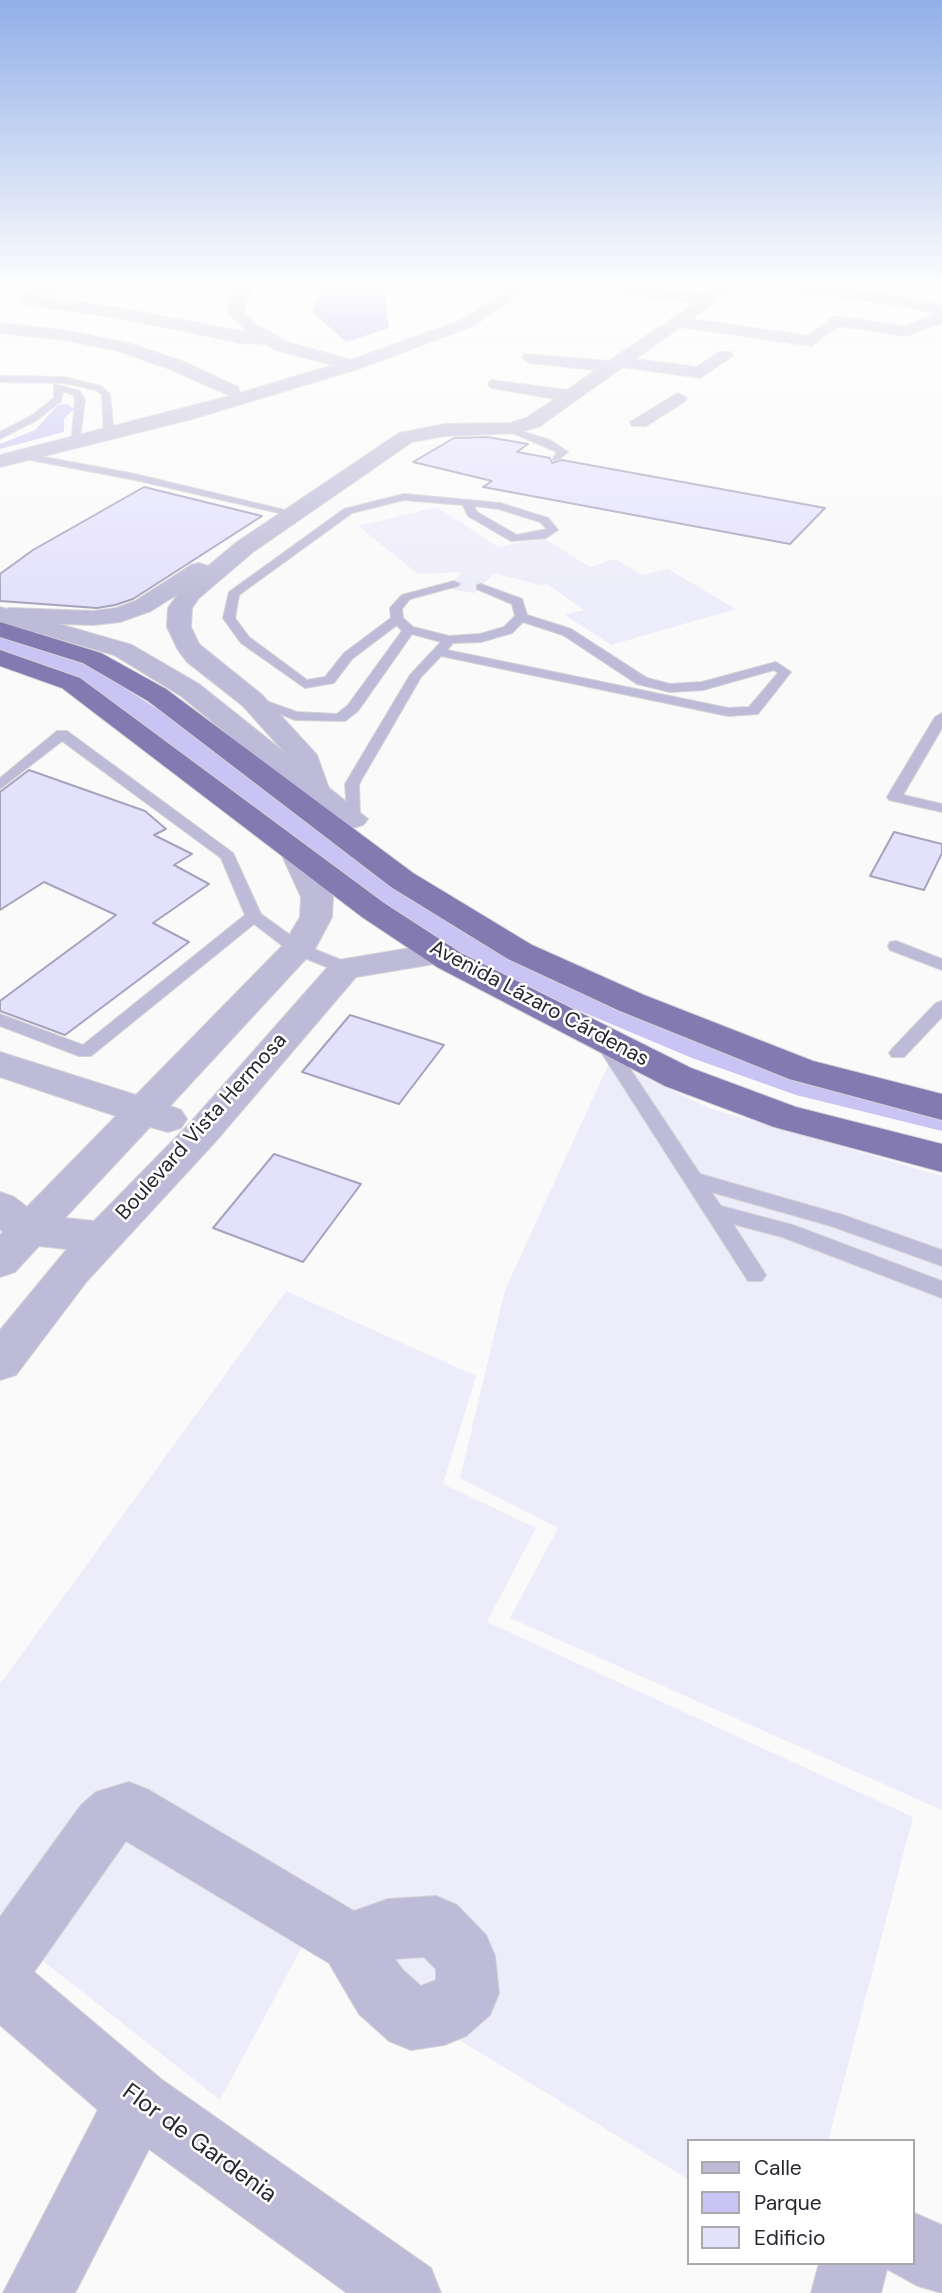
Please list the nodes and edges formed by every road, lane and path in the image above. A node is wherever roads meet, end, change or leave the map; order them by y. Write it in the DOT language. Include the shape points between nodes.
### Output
graph roads {
  1 [pos="30,391"];
  2 [pos="59,391"];
  3 [pos="73,391"];
  4 [pos="103,391"];
  5 [pos="233,391"];
  6 [pos="260,391"];
  7 [pos="541,391"];
  8 [pos="579,391"];
  9 [pos="648,391"];
  10 [pos="266,392"];
  11 [pos="572,396"];
  12 [pos="58,399"];
  13 [pos="43,400"];
  14 [pos="80,400"];
  15 [pos="202,405"];
  16 [pos="639,422"];
  17 [pos="511,429"];
  18 [pos="108,431"];
  19 [pos="0,436"];
  20 [pos="76,439"];
  21 [pos="0,452"];
  22 [pos="23,456"];
  23 [pos="555,458"];
  24 [pos="0,461"];
  25 [pos="467,502"];
  26 [pos="292,513"];
  27 [pos="245,547"];
  28 [pos="454,584"];
  29 [pos="481,587"];
  30 [pos="134,610"];
  31 [pos="521,617"];
  32 [pos="3,619"];
  33 [pos="180,619"];
  34 [pos="397,619"];
  35 [pos="409,630"];
  36 [pos="449,640"];
  37 [pos="439,652"];
  38 [pos="0,658"];
  39 [pos="252,700"];
  40 [pos="942,717"];
  41 [pos="0,785"];
  42 [pos="317,794"];
  43 [pos="942,808"];
  44 [pos="353,819"];
  45 [pos="295,850"];
  46 [pos="402,880"];
  47 [pos="254,916"];
  48 [pos="896,946"];
  49 [pos="298,949"];
  50 [pos="440,953"];
  51 [pos="942,965"];
  52 [pos="345,968"];
  53 [pos="942,1007"];
  54 [pos="0,1020"];
  55 [pos="601,1038"];
  56 [pos="898,1054"];
  57 [pos="0,1064"];
  58 [pos="942,1107"];
  59 [pos="147,1111"];
  60 [pos="203,1132"];
  61 [pos="942,1158"];
  62 [pos="692,1179"];
  63 [pos="714,1212"];
  64 [pos="15,1218"];
  65 [pos="102,1237"];
  66 [pos="942,1258"];
  67 [pos="0,1261"];
  68 [pos="755,1275"];
  69 [pos="942,1290"];
  70 [pos="0,1362"];
  71 [pos="351,1942"];
  72 [pos="0,1968"];
  73 [pos="0,1984"];
  74 [pos="138,2102"];
  75 [pos="914,2247"];
  76 [pos="942,2262"];
  77 [pos="853,2265"];
  78 [pos="38,2293"];
  79 [pos="406,2293"];
  80 [pos="846,2293"];
  1 -- 13 [label="lane"];
  2 -- 12 [label="lane"];
  3 -- 14 [label="lane"];
  4 -- 18 [label="lane"];
  5 -- 15 [label="street"];
  6 -- 10 [label="street"];
  7 -- 11 [label="street"];
  8 -- 11 [label="street"];
  9 -- 16 [label="street" via="678,400"];
  10 -- 15 [label="street"];
  11 -- 17 [label="street" via="533,422"];
  12 -- 13 [label="lane"];
  12 -- 14 [label="lane"];
  13 -- 19 [label="lane" via="34,418"];
  14 -- 20 [label="lane"];
  15 -- 18 [label="street"];
  17 -- 23 [label="lane" via="563,452"];
  17 -- 26 [label="street" via="445,429 406,437"];
  18 -- 20 [label="street"];
  20 -- 21 [label="street"];
  20 -- 22 [label="street"];
  22 -- 24 [label="street"];
  22 -- 26 [label="lane"];
  25 -- 25 [label="lane" via="500,506 544,520 553,530 546,536 516,539 472,514"];
  25 -- 34 [label="lane" via="404,498 348,511 233,594 229,618 244,640 305,684 329,680 348,656"];
  26 -- 27 [label="street"];
  27 -- 30 [label="street"];
  27 -- 33 [label="street" via="190,593 180,608"];
  28 -- 34 [label="lane" via="406,597 396,608"];
  29 -- 31 [label="lane" via="518,602"];
  30 -- 32 [label="street" via="93,618"];
  30 -- 33 [label="street" via="162,610"];
  31 -- 36 [label="lane" via="508,630"];
  31 -- 37 [label="lane" via="567,632 642,681 670,688 703,686 776,666 785,672 753,710 728,712"];
  32 -- 42 [label="street" via="123,650 190,690"];
  32 -- 46 [label="highway, Avenida Lázaro Cárdenas" via="92,658 157,695"];
  33 -- 39 [label="street" via="179,627 196,657"];
  34 -- 35 [label="lane"];
  35 -- 36 [label="lane"];
  35 -- 39 [label="lane" via="353,708 340,718 295,716"];
  36 -- 37 [label="lane"];
  37 -- 44 [label="lane" via="416,675 352,784"];
  38 -- 45 [label="highway, Avenida Lázaro Cárdenas" via="71,683"];
  39 -- 42 [label="street" via="307,761"];
  40 -- 43 [label="lane" via="894,797"];
  41 -- 47 [label="lane" via="62,734 228,856"];
  42 -- 44 [label="street"];
  44 -- 46 [label="highway"];
  45 -- 49 [label="street" via="317,897 316,917"];
  45 -- 50 [label="highway, Avenida Lázaro Cárdenas" via="373,910"];
  46 -- 58 [label="highway, Avenida Lázaro Cárdenas" via="520,952 632,1003 802,1070"];
  47 -- 49 [label="lane"];
  47 -- 54 [label="lane" via="85,1052"];
  48 -- 51 [label="lane"];
  49 -- 52 [label="lane"];
  49 -- 59 [label="street"];
  50 -- 52 [label="street"];
  50 -- 55 [label="highway, Avenida Lázaro Cárdenas"];
  52 -- 60 [label="street, Boulevard Vista Hermosa"];
  53 -- 56 [label="lane"];
  55 -- 61 [label="highway, Avenida Lázaro Cárdenas" via="678,1077 787,1118"];
  55 -- 62 [label="lane"];
  57 -- 59 [label="street"];
  59 -- 60 [label="street"];
  59 -- 64 [label="street"];
  60 -- 65 [label="street, Boulevard Vista Hermosa"];
  62 -- 63 [label="lane"];
  62 -- 66 [label="lane" via="836,1220"];
  63 -- 68 [label="lane"];
  63 -- 69 [label="lane" via="786,1230"];
  64 -- 65 [label="street"];
  64 -- 67 [label="street"];
  65 -- 70 [label="street, Boulevard Vista Hermosa"];
  71 -- 72 [label="street" via="129,1810 116,1812 101,1825"];
  73 -- 74 [label="street, Flor de Gardenia"];
  74 -- 78 [label="street"];
  74 -- 79 [label="street, Flor de Gardenia"];
  75 -- 76 [label="street"];
  77 -- 80 [label="street"];
}
